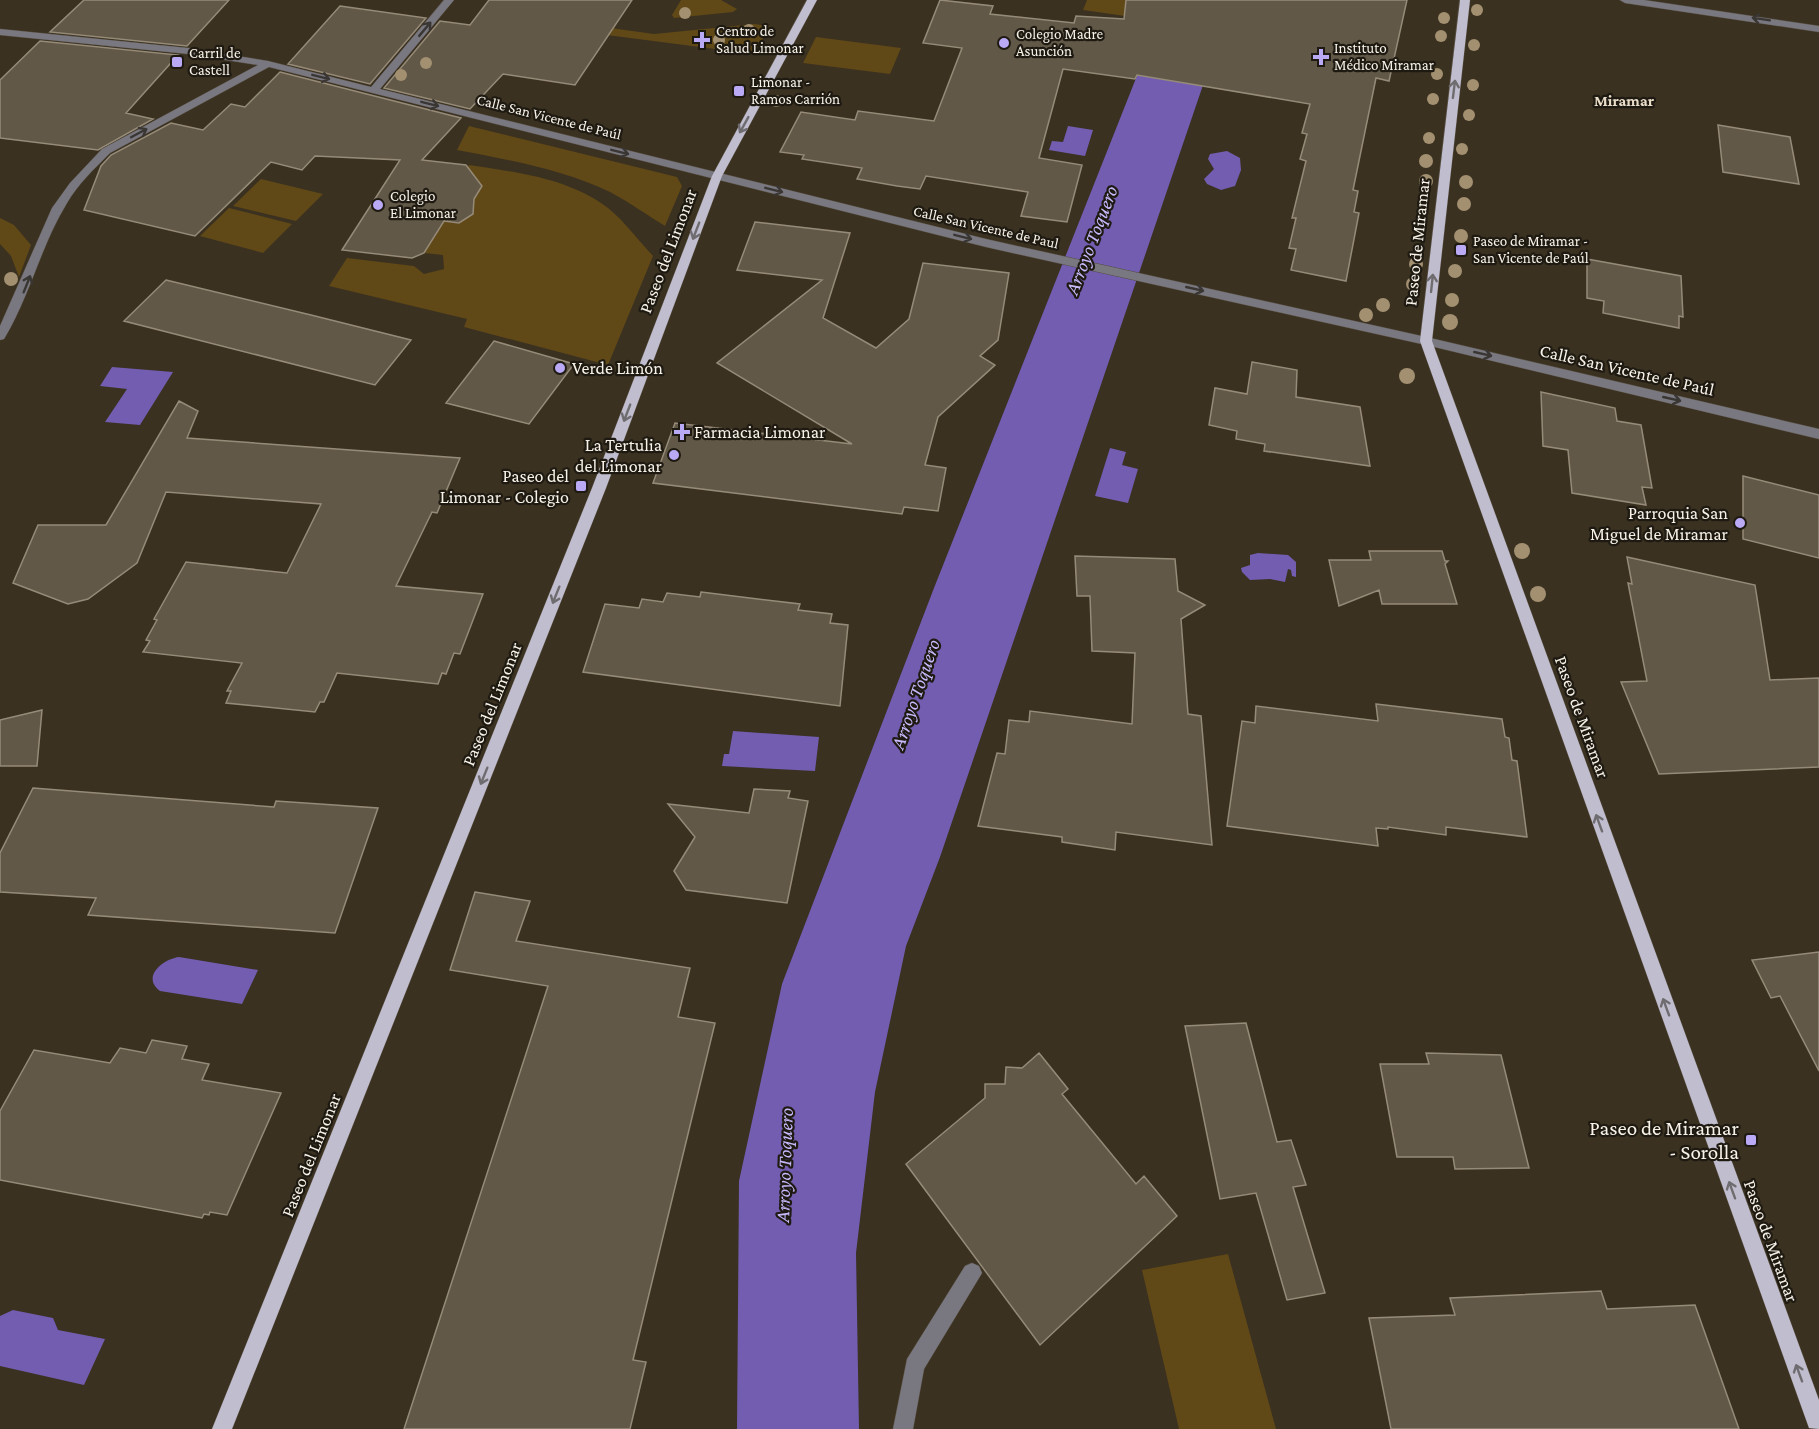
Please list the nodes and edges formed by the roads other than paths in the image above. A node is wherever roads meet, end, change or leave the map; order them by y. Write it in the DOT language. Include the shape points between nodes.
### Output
graph roads {
  1 [pos="449,0"];
  2 [pos="812,0"];
  3 [pos="1465,0"];
  4 [pos="1625,0"];
  5 [pos="1819,29"];
  6 [pos="0,32"];
  7 [pos="268,64"];
  8 [pos="374,90"];
  9 [pos="717,176"];
  10 [pos="0,336"];
  11 [pos="1426,341"];
  12 [pos="1819,434"];
  13 [pos="972,1273"];
  14 [pos="1819,1428"];
  15 [pos="222,1429"];
  16 [pos="903,1429"];
  8 -- 1 [label="street, one-way"];
  2 -- 9 [label="main road, Paseo del Limonar, one-way"];
  11 -- 3 [label="main road, Paseo de Miramar, one-way"];
  5 -- 4 [label="street, one-way"];
  6 -- 7 [label="street"];
  7 -- 8 [label="street, one-way"];
  10 -- 7 [label="street, one-way" via="19,305 59,207 87,170 106,151"];
  8 -- 9 [label="street, Calle San Vicente de Paúl, one-way"];
  9 -- 11 [label="street, Calle San Vicente de Paul, one-way" via="986,243"];
  9 -- 15 [label="main road, Paseo del Limonar, one-way" via="599,488"];
  11 -- 12 [label="street, Calle San Vicente de Paúl, one-way"];
  14 -- 11 [label="main road, Paseo de Miramar, one-way"];
  13 -- 16 [label="street" via="914,1366"];
}
